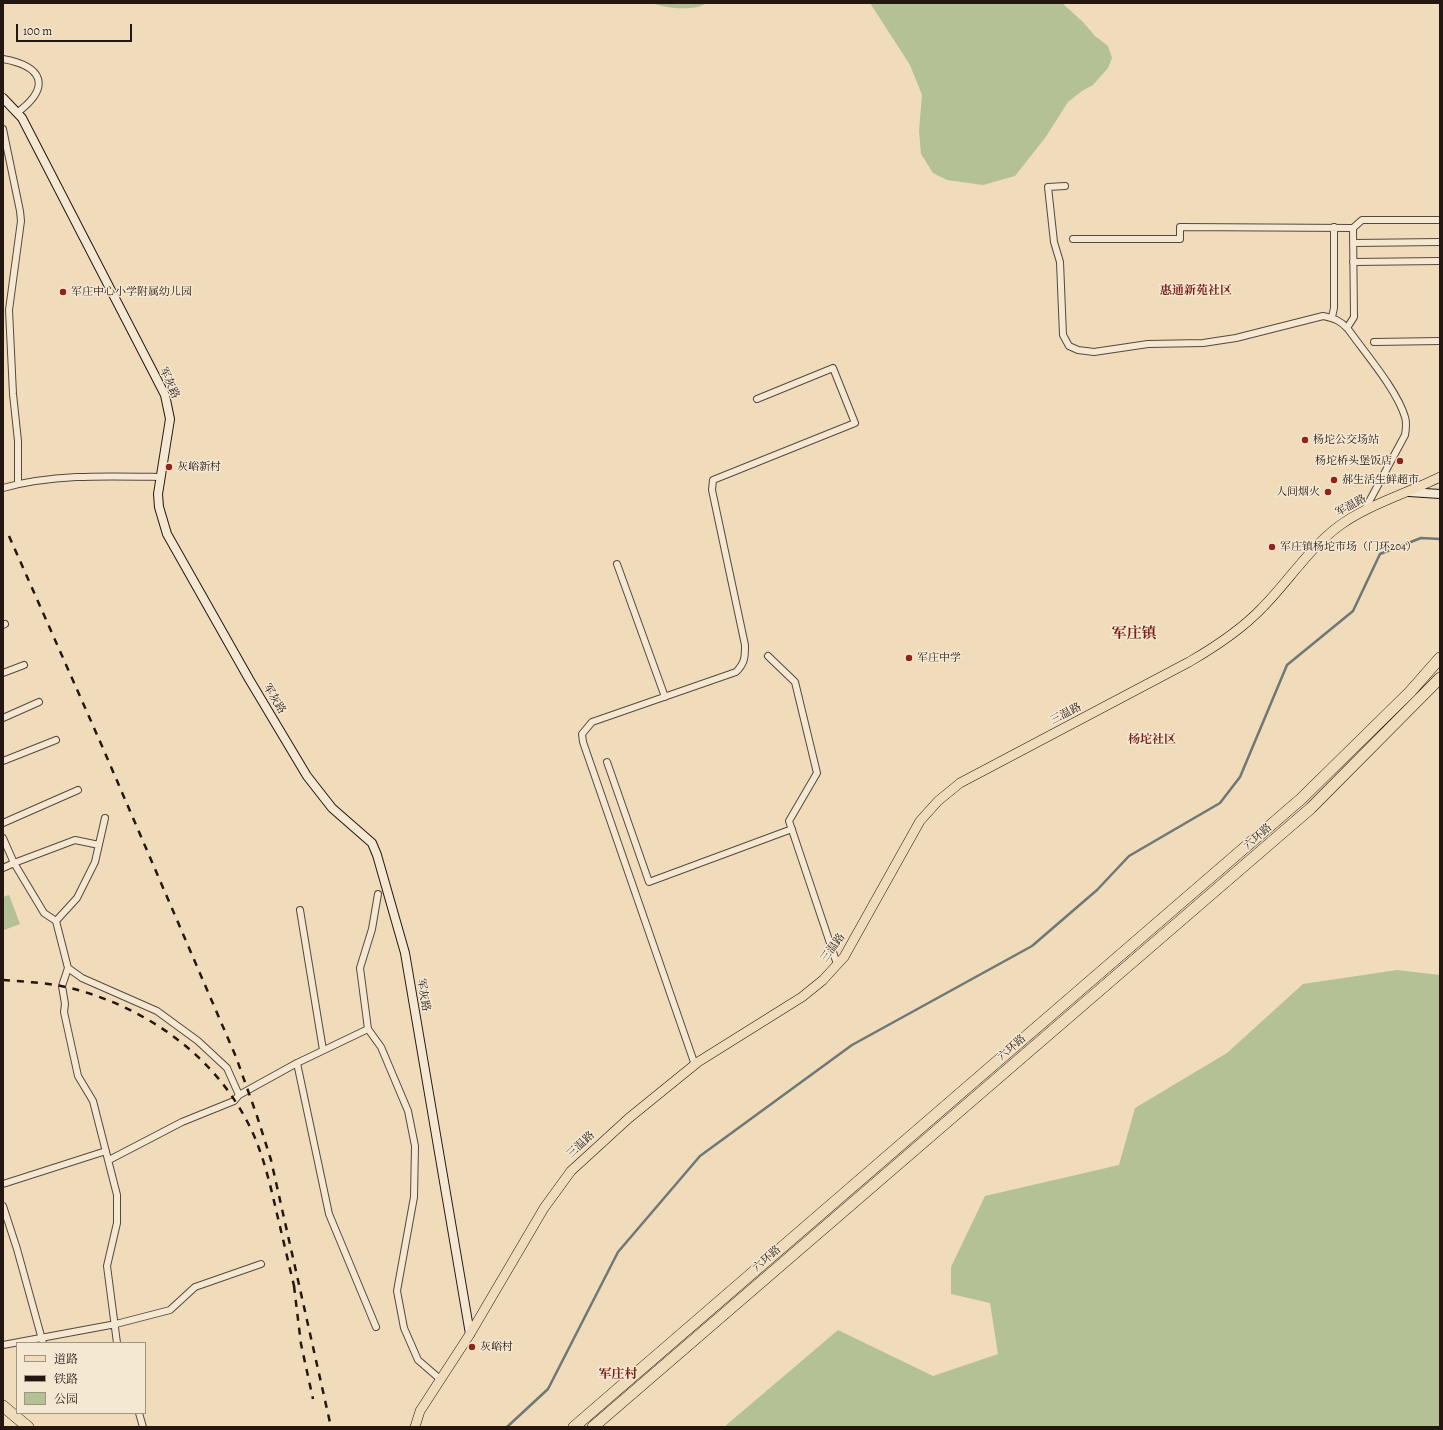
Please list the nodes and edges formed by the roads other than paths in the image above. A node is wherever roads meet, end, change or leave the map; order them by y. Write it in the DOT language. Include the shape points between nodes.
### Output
graph roads {
  1 [pos="3,59"];
  2 [pos="3,100"];
  3 [pos="18,112"];
  4 [pos="3,129"];
  5 [pos="1065,186"];
  6 [pos="1440,220"];
  7 [pos="1334,227"];
  8 [pos="1353,228"];
  9 [pos="1073,239"];
  10 [pos="1440,242"];
  11 [pos="1353,243"];
  12 [pos="1440,261"];
  13 [pos="1353,262"];
  14 [pos="1332,317"];
  15 [pos="1347,328"];
  16 [pos="1440,341"];
  17 [pos="1374,342"];
  18 [pos="757,399"];
  19 [pos="160,477"];
  20 [pos="1440,477"];
  21 [pos="18,484"];
  22 [pos="3,488"];
  23 [pos="1409,492"];
  24 [pos="1440,494"];
  25 [pos="1364,512"];
  26 [pos="1321,541"];
  27 [pos="617,564"];
  28 [pos="768,656"];
  29 [pos="1440,658"];
  30 [pos="24,664"];
  31 [pos="3,673"];
  32 [pos="1440,678"];
  33 [pos="665,697"];
  34 [pos="39,702"];
  35 [pos="3,718"];
  36 [pos="56,740"];
  37 [pos="3,761"];
  38 [pos="607,762"];
  39 [pos="78,790"];
  40 [pos="105,818"];
  41 [pos="3,823"];
  42 [pos="792,829"];
  43 [pos="3,838"];
  44 [pos="99,845"];
  45 [pos="14,863"];
  46 [pos="3,868"];
  47 [pos="378,894"];
  48 [pos="300,910"];
  49 [pos="56,921"];
  50 [pos="837,964"];
  51 [pos="68,968"];
  52 [pos="368,1029"];
  53 [pos="323,1050"];
  54 [pos="297,1063"];
  55 [pos="695,1065"];
  56 [pos="239,1095"];
  57 [pos="106,1151"];
  58 [pos="109,1160"];
  59 [pos="3,1184"];
  60 [pos="3,1206"];
  61 [pos="261,1264"];
  62 [pos="116,1324"];
  63 [pos="376,1327"];
  64 [pos="470,1334"];
  65 [pos="42,1341"];
  66 [pos="117,1342"];
  67 [pos="16,1344"];
  68 [pos="3,1345"];
  69 [pos="440,1379"];
  70 [pos="3,1406"];
  71 [pos="139,1414"];
  72 [pos="28,1427"];
  73 [pos="143,1427"];
  74 [pos="415,1427"];
  75 [pos="574,1427"];
  76 [pos="593,1427"];
  1 -- 3 [label="street" via="25,65 33,71 39,81 38,91 31,102"];
  2 -- 3 [label="street, 军灰路"];
  3 -- 19 [label="street, 军灰路" via="165,395 170,419"];
  4 -- 21 [label="street" via="21,221 9,310 18,441"];
  5 -- 14 [label="street" via="1048,186 1054,242 1060,262 1063,336 1069,346 1094,352 1148,344 1203,343 1272,330 1323,316"];
  6 -- 8 [label="street" via="1362,220"];
  7 -- 8 [label="street"];
  7 -- 9 [label="street" via="1180,226 1180,239"];
  7 -- 14 [label="street"];
  8 -- 11 [label="street"];
  10 -- 11 [label="street"];
  11 -- 13 [label="street"];
  12 -- 13 [label="street"];
  13 -- 15 [label="street" via="1354,317"];
  14 -- 15 [label="street"];
  15 -- 25 [label="street" via="1392,392 1405,416 1406,425 1405,435"];
  16 -- 17 [label="street"];
  18 -- 33 [label="street" via="833,368 856,424 713,480 712,490 746,658 736,672"];
  19 -- 21 [label="street" via="116,476 37,480"];
  19 -- 64 [label="street, 军灰路" via="159,507 167,534 249,679 318,792 332,808 372,843 377,855 405,954"];
  20 -- 23 [label="main road, 军温路"];
  21 -- 22 [label="street"];
  23 -- 24 [label="street"];
  23 -- 25 [label="main road, 军温路"];
  25 -- 26 [label="main road, 军温路" via="1339,526"];
  26 -- 50 [label="main road, 三温路" via="1261,609 1221,643 1175,670 960,783 938,801 920,821 893,866 857,936"];
  27 -- 33 [label="street"];
  28 -- 42 [label="street" via="795,682 817,773 790,821"];
  29 -- 75 [label="highway, 六环路" via="1410,692 1301,800"];
  30 -- 31 [label="street"];
  32 -- 76 [label="highway, 六环路" via="1312,808"];
  33 -- 55 [label="street" via="592,722 582,734"];
  34 -- 35 [label="street"];
  36 -- 37 [label="street"];
  38 -- 42 [label="street" via="649,882"];
  39 -- 41 [label="street"];
  40 -- 44 [label="street"];
  42 -- 50 [label="street"];
  43 -- 45 [label="street"];
  44 -- 45 [label="street" via="75,840"];
  44 -- 49 [label="street" via="95,862 77,898"];
  45 -- 46 [label="street"];
  45 -- 49 [label="street" via="44,913"];
  47 -- 52 [label="street" via="372,929 360,968"];
  48 -- 53 [label="street"];
  49 -- 51 [label="street"];
  50 -- 55 [label="main road, 三温路" via="823,980 802,997"];
  51 -- 56 [label="street" via="82,978 157,1011 198,1041 227,1068"];
  51 -- 57 [label="street" via="62,986 64,1012 78,1076 93,1100"];
  52 -- 53 [label="street"];
  52 -- 69 [label="street" via="381,1047 408,1111 415,1146 414,1197 397,1291 404,1328 418,1360"];
  53 -- 54 [label="street"];
  54 -- 56 [label="street"];
  54 -- 63 [label="street" via="329,1214"];
  55 -- 64 [label="main road, 三温路" via="629,1118 571,1171 544,1208"];
  56 -- 58 [label="street" via="234,1101 182,1122"];
  57 -- 58 [label="street"];
  57 -- 59 [label="street"];
  58 -- 62 [label="street" via="117,1195 117,1224 107,1266"];
  60 -- 65 [label="street"];
  61 -- 62 [label="street" via="195,1287 170,1310"];
  62 -- 65 [label="street"];
  62 -- 66 [label="street"];
  64 -- 69 [label="main road, 三温路"];
  67 -- 68 [label="street"];
  69 -- 74 [label="main road, 三温路" via="420,1411"];
  70 -- 72 [label="highway"];
  71 -- 73 [label="street"];
}
